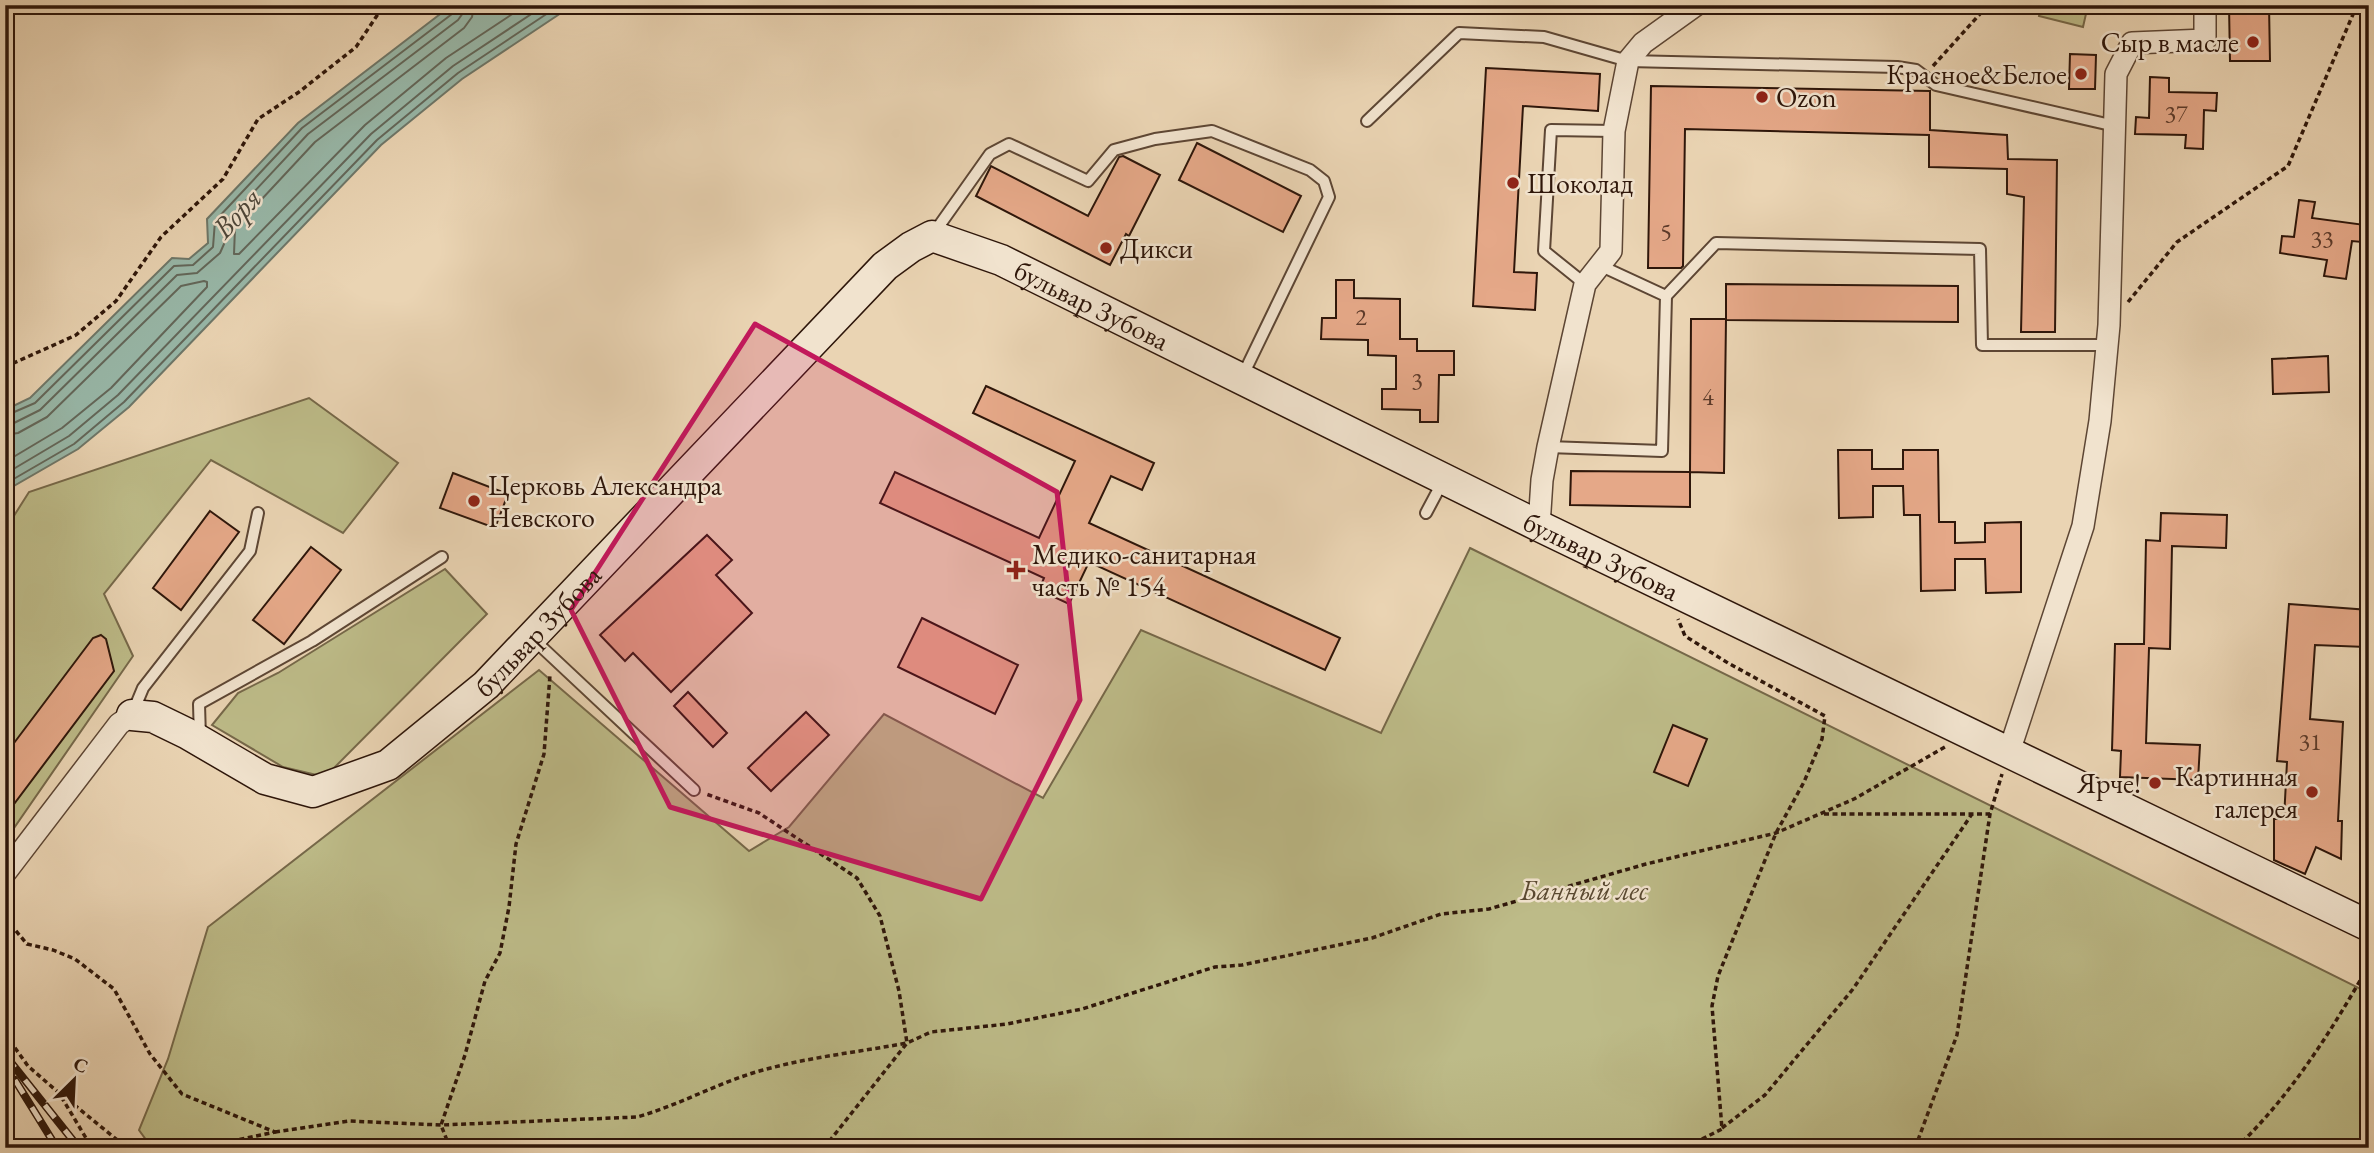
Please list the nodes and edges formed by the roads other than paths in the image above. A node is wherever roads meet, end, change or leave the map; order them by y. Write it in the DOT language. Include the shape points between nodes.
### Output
graph roads {
  1 [pos="1696,5"];
  2 [pos="2205,5"];
  3 [pos="1629,61"];
  4 [pos="1367,121"];
  5 [pos="2115,126"];
  6 [pos="1614,131"];
  7 [pos="932,236"];
  8 [pos="1599,265"];
  9 [pos="1585,284"];
  10 [pos="1666,296"];
  11 [pos="2108,335"];
  12 [pos="1241,377"];
  13 [pos="1548,447"];
  14 [pos="1444,478"];
  15 [pos="258,513"];
  16 [pos="1426,513"];
  17 [pos="1539,526"];
  18 [pos="442,556"];
  19 [pos="541,646"];
  20 [pos="132,715"];
  21 [pos="200,741"];
  22 [pos="2009,752"];
  23 [pos="694,790"];
  24 [pos="5,873"];
  25 [pos="2369,926"];
  1 -- 3 [label="street" via="1643,43"];
  2 -- 5 [label="street" via="2205,40 2132,43 2116,74"];
  3 -- 4 [label="lane" via="1544,37 1459,33"];
  3 -- 5 [label="lane" via="1897,67 1916,70 1936,85"];
  3 -- 6 [label="street"];
  5 -- 11 [label="street"];
  6 -- 8 [label="street" via="1611,251"];
  6 -- 9 [label="lane" via="1551,130 1544,251"];
  7 -- 12 [label="street, бульвар Зубова" via="1001,260"];
  7 -- 12 [label="lane" via="989,154 1009,144 1088,181 1114,150 1212,131 1310,170 1324,181 1329,197"];
  7 -- 19 [label="street, бульвар Зубова" via="885,266"];
  8 -- 9 [label="street"];
  8 -- 10 [label="lane"];
  9 -- 13 [label="street"];
  10 -- 11 [label="lane" via="1716,243 1980,249 1982,345"];
  10 -- 13 [label="lane" via="1662,451"];
  11 -- 22 [label="street" via="2083,526"];
  12 -- 14 [label="street, бульвар Зубова"];
  13 -- 17 [label="street"];
  14 -- 16 [label="lane"];
  14 -- 17 [label="street, бульвар Зубова"];
  15 -- 20 [label="lane" via="250,551 143,688"];
  17 -- 22 [label="street, бульвар Зубова"];
  18 -- 21 [label="lane" via="312,640 200,704"];
  19 -- 21 [label="street, бульвар Зубова" via="388,765 313,792 265,779"];
  19 -- 23 [label="lane"];
  20 -- 21 [label="street, бульвар Зубова" via="153,717"];
  20 -- 24 [label="street" via="118,724"];
  22 -- 25 [label="street, бульвар Зубова"];
}
